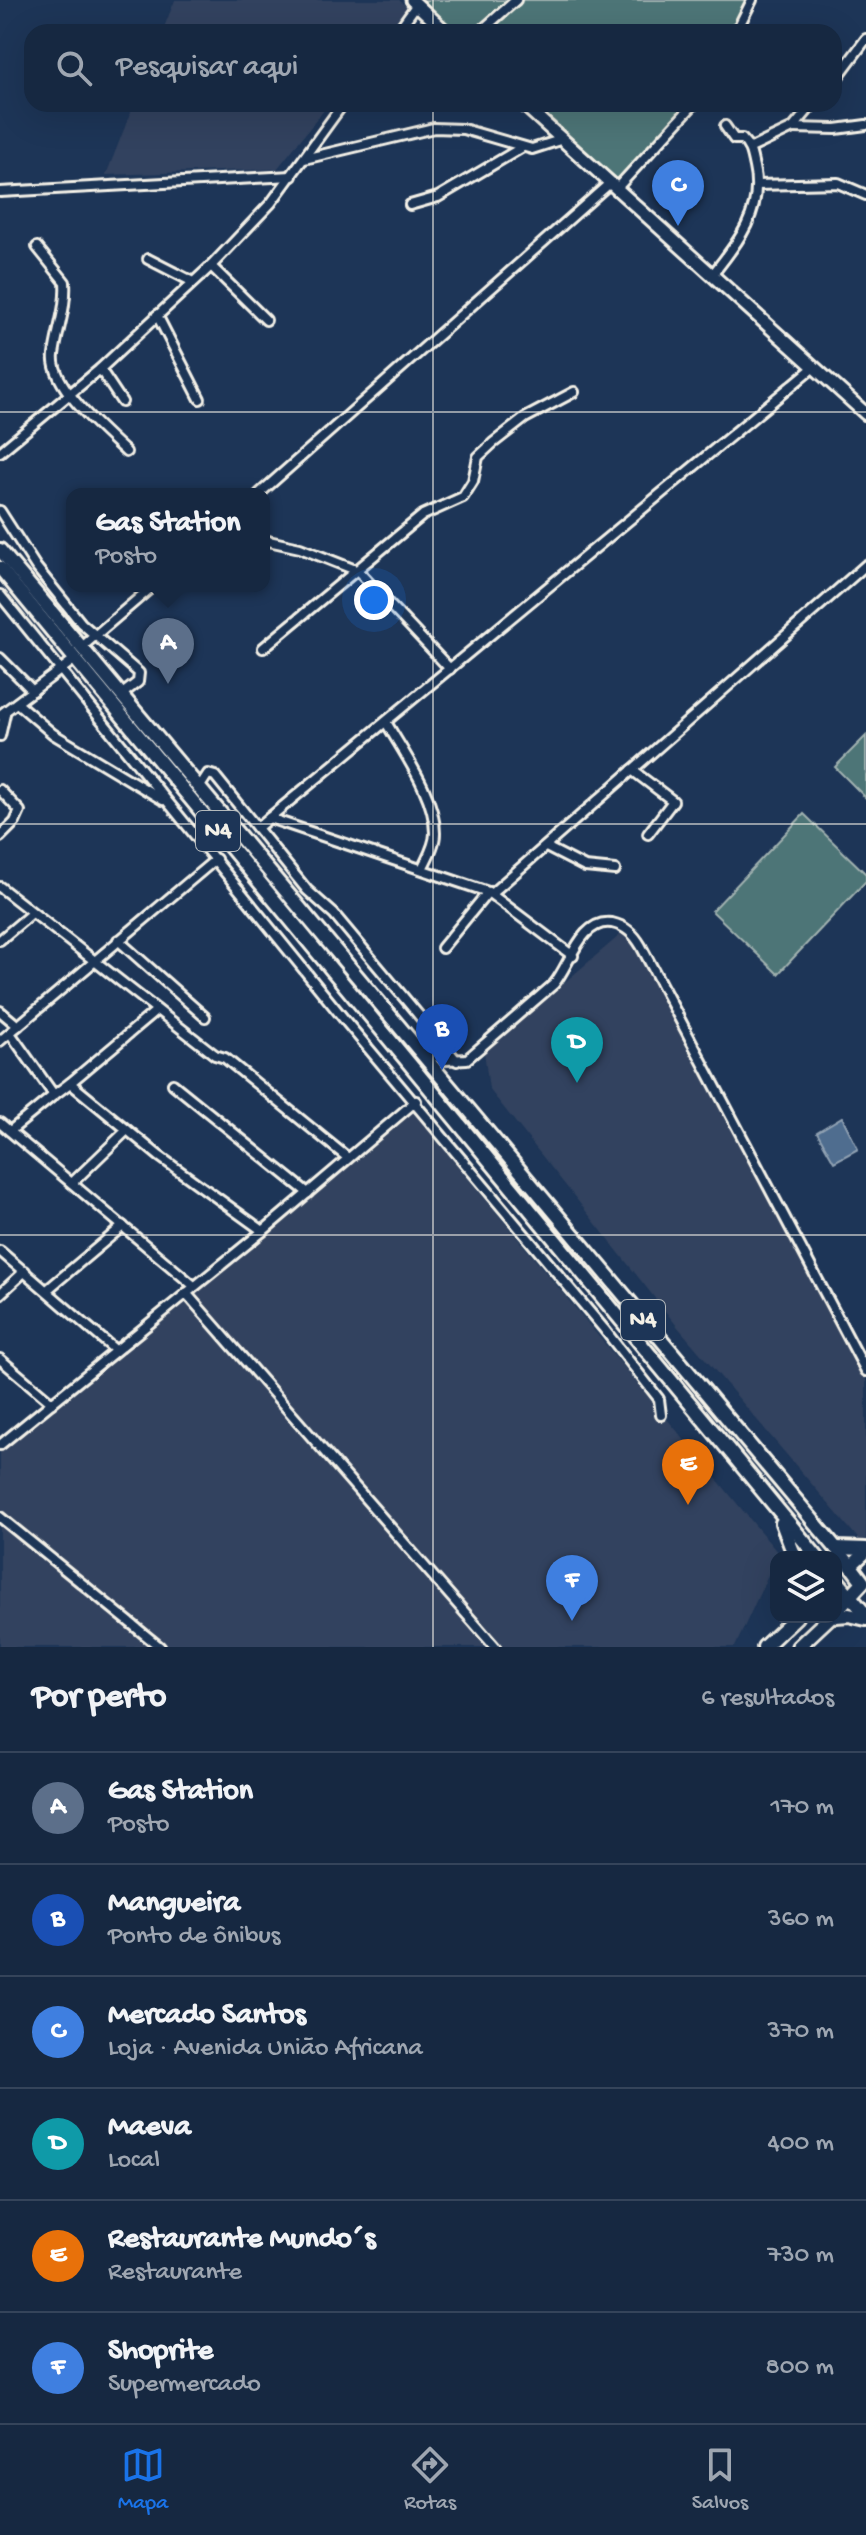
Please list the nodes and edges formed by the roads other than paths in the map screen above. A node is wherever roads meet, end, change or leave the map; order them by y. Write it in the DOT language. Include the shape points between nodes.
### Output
graph roads {
  1 [pos="516,0"];
  2 [pos="752,0"];
  3 [pos="415,2"];
  4 [pos="402,24"];
  5 [pos="438,24"];
  6 [pos="489,24"];
  7 [pos="740,24"];
  8 [pos="866,39"];
  9 [pos="842,71"];
  10 [pos="337,112"];
  11 [pos="531,112"];
  12 [pos="686,112"];
  13 [pos="806,112"];
  14 [pos="866,125"];
  15 [pos="725,126"];
  16 [pos="793,128"];
  17 [pos="560,140"];
  18 [pos="521,148"];
  19 [pos="751,148"];
  20 [pos="303,159"];
  21 [pos="292,176"];
  22 [pos="757,185"];
  23 [pos="613,186"];
  24 [pos="0,192"];
  25 [pos="866,195"];
  26 [pos="410,205"];
  27 [pos="37,247"];
  28 [pos="148,259"];
  29 [pos="211,266"];
  30 [pos="712,275"];
  31 [pos="193,282"];
  32 [pos="157,315"];
  33 [pos="266,320"];
  34 [pos="814,367"];
  35 [pos="100,369"];
  36 [pos="574,392"];
  37 [pos="70,395"];
  38 [pos="200,399"];
  39 [pos="122,402"];
  40 [pos="866,414"];
  41 [pos="0,452"];
  42 [pos="126,452"];
  43 [pos="266,488"];
  44 [pos="0,511"];
  45 [pos="270,541"];
  46 [pos="0,550"];
  47 [pos="866,565"];
  48 [pos="0,568"];
  49 [pos="358,571"];
  50 [pos="146,592"];
  51 [pos="0,595"];
  52 [pos="96,635"];
  53 [pos="83,646"];
  54 [pos="263,648"];
  55 [pos="0,658"];
  56 [pos="75,659"];
  57 [pos="61,668"];
  58 [pos="450,669"];
  59 [pos="33,691"];
  60 [pos="121,695"];
  61 [pos="17,703"];
  62 [pos="2,715"];
  63 [pos="386,722"];
  64 [pos="0,736"];
  65 [pos="632,770"];
  66 [pos="199,788"];
  67 [pos="0,790"];
  68 [pos="173,808"];
  69 [pos="269,818"];
  70 [pos="257,828"];
  71 [pos="648,834"];
  72 [pos="0,837"];
  73 [pos="546,847"];
  74 [pos="216,859"];
  75 [pos="422,869"];
  76 [pos="615,870"];
  77 [pos="0,887"];
  78 [pos="490,892"];
  79 [pos="32,913"];
  80 [pos="0,940"];
  81 [pos="118,940"];
  82 [pos="442,948"];
  83 [pos="573,956"];
  84 [pos="94,960"];
  85 [pos="157,1010"];
  86 [pos="0,1011"];
  87 [pos="205,1017"];
  88 [pos="18,1026"];
  89 [pos="10,1033"];
  90 [pos="0,1041"];
  91 [pos="415,1049"];
  92 [pos="457,1061"];
  93 [pos="70,1083"];
  94 [pos="173,1084"];
  95 [pos="54,1095"];
  96 [pos="416,1101"];
  97 [pos="0,1123"];
  98 [pos="127,1130"];
  99 [pos="10,1131"];
  100 [pos="348,1158"];
  101 [pos="72,1183"];
  102 [pos="308,1193"];
  103 [pos="123,1226"];
  104 [pos="263,1231"];
  105 [pos="0,1251"];
  106 [pos="25,1271"];
  107 [pos="194,1286"];
  108 [pos="47,1290"];
  109 [pos="186,1293"];
  110 [pos="0,1294"];
  111 [pos="115,1350"];
  112 [pos="0,1359"];
  113 [pos="866,1371"];
  114 [pos="52,1403"];
  115 [pos="661,1415"];
  116 [pos="0,1445"];
  117 [pos="754,1481"];
  118 [pos="0,1517"];
  119 [pos="836,1548"];
  120 [pos="866,1550"];
  121 [pos="793,1551"];
  122 [pos="812,1551"];
  123 [pos="851,1566"];
  124 [pos="842,1574"];
  125 [pos="865,1582"];
  126 [pos="842,1587"];
  127 [pos="851,1597"];
  128 [pos="842,1606"];
  129 [pos="842,1615"];
  130 [pos="866,1617"];
  131 [pos="779,1623"];
  132 [pos="790,1623"];
  133 [pos="825,1623"];
  134 [pos="765,1646"];
  135 [pos="160,1647"];
  136 [pos="495,1647"];
  137 [pos="798,1647"];
  1 -- 6 [label="street"];
  2 -- 7 [label="street"];
  3 -- 4 [label="street"];
  3 -- 5 [label="main road"];
  8 -- 9 [label="street"];
  10 -- 20 [label="street"];
  11 -- 17 [label="main road"];
  12 -- 23 [label="street"];
  13 -- 16 [label="street"];
  14 -- 16 [label="street"];
  15 -- 19 [label="street" via="734,139"];
  16 -- 19 [label="street"];
  17 -- 18 [label="street"];
  17 -- 23 [label="main road"];
  18 -- 20 [label="street" via="446,127"];
  18 -- 26 [label="street" via="438,197"];
  19 -- 22 [label="street"];
  20 -- 21 [label="street"];
  21 -- 24 [label="street"];
  21 -- 29 [label="street"];
  22 -- 25 [label="street" via="838,183"];
  22 -- 30 [label="street" via="746,228"];
  23 -- 30 [label="main road"];
  23 -- 43 [label="street"];
  27 -- 37 [label="street" via="65,282 54,358"];
  28 -- 31 [label="street"];
  29 -- 31 [label="street"];
  29 -- 33 [label="street"];
  30 -- 34 [label="main road"];
  31 -- 32 [label="street"];
  32 -- 35 [label="street"];
  32 -- 38 [label="street"];
  34 -- 40 [label="main road"];
  34 -- 58 [label="street"];
  35 -- 37 [label="street"];
  35 -- 39 [label="street"];
  36 -- 49 [label="street" via="525,418 493,443 478,457 463,497 423,515"];
  37 -- 41 [label="street"];
  37 -- 42 [label="street"];
  44 -- 52 [label="street" via="54,591"];
  45 -- 49 [label="street"];
  46 -- 53 [label="main road, N4"];
  47 -- 65 [label="street"];
  48 -- 56 [label="main road, N4"];
  49 -- 54 [label="street"];
  49 -- 58 [label="street"];
  50 -- 52 [label="street"];
  51 -- 57 [label="street"];
  52 -- 53 [label="street"];
  52 -- 60 [label="street" via="139,673 138,682"];
  53 -- 60 [label="main road, N4"];
  55 -- 59 [label="street"];
  56 -- 57 [label="street"];
  56 -- 117 [label="main road, N4"];
  57 -- 59 [label="street"];
  57 -- 68 [label="street"];
  58 -- 63 [label="street"];
  59 -- 61 [label="street"];
  60 -- 66 [label="main road, N4"];
  61 -- 62 [label="street"];
  61 -- 68 [label="street" via="53,734 145,786"];
  62 -- 64 [label="street"];
  63 -- 69 [label="street"];
  63 -- 75 [label="street" via="416,775 433,820 434,843"];
  65 -- 71 [label="street" via="673,801"];
  65 -- 73 [label="street"];
  66 -- 70 [label="street" via="208,774 215,776"];
  66 -- 91 [label="main road, N4"];
  67 -- 72 [label="street" via="20,811"];
  68 -- 74 [label="street"];
  69 -- 70 [label="street"];
  69 -- 75 [label="street"];
  70 -- 92 [label="street"];
  73 -- 76 [label="street" via="585,867"];
  73 -- 78 [label="street"];
  74 -- 81 [label="street"];
  74 -- 96 [label="street"];
  75 -- 78 [label="street"];
  77 -- 79 [label="street"];
  78 -- 82 [label="street"];
  78 -- 83 [label="street"];
  79 -- 80 [label="street"];
  79 -- 84 [label="street"];
  81 -- 84 [label="street"];
  81 -- 87 [label="street"];
  83 -- 92 [label="street" via="554,984 474,1054"];
  83 -- 113 [label="street" via="582,937 603,923 634,935"];
  84 -- 85 [label="street"];
  84 -- 88 [label="street"];
  85 -- 93 [label="street"];
  85 -- 100 [label="street"];
  86 -- 88 [label="street"];
  88 -- 89 [label="street"];
  89 -- 90 [label="street"];
  89 -- 95 [label="street"];
  91 -- 92 [label="street"];
  91 -- 119 [label="main road, N4"];
  93 -- 95 [label="street"];
  93 -- 98 [label="street"];
  94 -- 102 [label="street"];
  95 -- 99 [label="street"];
  96 -- 100 [label="street"];
  96 -- 115 [label="street" via="659,1399"];
  97 -- 99 [label="street"];
  98 -- 101 [label="street"];
  98 -- 104 [label="street"];
  99 -- 101 [label="street"];
  100 -- 102 [label="street"];
  101 -- 103 [label="street"];
  102 -- 104 [label="street"];
  103 -- 107 [label="street"];
  103 -- 108 [label="street"];
  104 -- 107 [label="street"];
  105 -- 106 [label="street"];
  106 -- 108 [label="street"];
  106 -- 110 [label="street"];
  107 -- 109 [label="street"];
  108 -- 111 [label="street"];
  109 -- 111 [label="street"];
  109 -- 136 [label="street"];
  111 -- 114 [label="street"];
  112 -- 114 [label="street"];
  114 -- 116 [label="street"];
  117 -- 121 [label="main road" via="785,1528"];
  117 -- 122 [label="main road, N4"];
  118 -- 135 [label="street"];
  119 -- 120 [label="main road"];
  119 -- 123 [label="main road, N4"];
  120 -- 123 [label="main road"];
  123 -- 124 [label="main road"];
  123 -- 125 [label="main road, N4"];
  125 -- 127 [label="main road, N4"];
  126 -- 127 [label="main road"];
  127 -- 128 [label="main road, N4"];
  127 -- 130 [label="main road"];
  129 -- 130 [label="main road"];
  131 -- 134 [label="main road"];
  132 -- 134 [label="main road"];
  133 -- 137 [label="main road, N4"];
}
